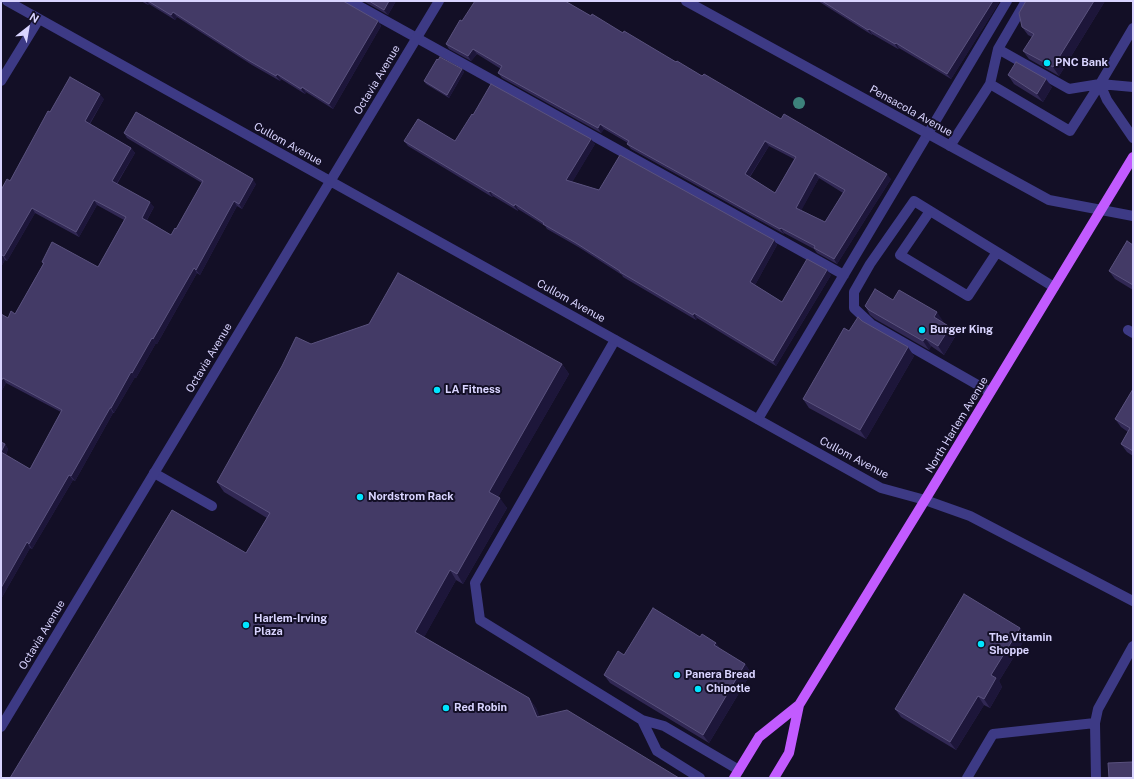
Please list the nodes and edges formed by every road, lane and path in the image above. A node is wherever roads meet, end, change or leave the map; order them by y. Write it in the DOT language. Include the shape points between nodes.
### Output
graph roads {
  1 [pos="7,1"];
  2 [pos="350,1"];
  3 [pos="439,1"];
  4 [pos="686,1"];
  5 [pos="1007,1"];
  6 [pos="1026,1"];
  7 [pos="39,19"];
  8 [pos="1133,28"];
  9 [pos="416,38"];
  10 [pos="998,49"];
  11 [pos="1,81"];
  12 [pos="990,84"];
  13 [pos="1100,84"];
  14 [pos="1133,87"];
  15 [pos="927,133"];
  16 [pos="1133,138"];
  17 [pos="950,146"];
  18 [pos="1133,157"];
  19 [pos="330,181"];
  20 [pos="930,211"];
  21 [pos="1101,211"];
  22 [pos="1133,216"];
  23 [pos="997,252"];
  24 [pos="844,275"];
  25 [pos="1054,287"];
  26 [pos="614,340"];
  27 [pos="990,392"];
  28 [pos="758,419"];
  29 [pos="154,473"];
  30 [pos="925,500"];
  31 [pos="212,506"];
  32 [pos="1133,601"];
  33 [pos="1133,646"];
  34 [pos="799,705"];
  35 [pos="642,720"];
  36 [pos="1095,724"];
  37 [pos="1,727"];
  38 [pos="737,774"];
  39 [pos="700,778"];
  40 [pos="774,778"];
  41 [pos="967,778"];
  42 [pos="1096,778"];
  1 -- 7 [label="street, Cullom Avenue"];
  2 -- 9 [label="street"];
  3 -- 9 [label="street, Octavia Avenue"];
  4 -- 15 [label="street, Pensacola Avenue"];
  5 -- 15 [label="street"];
  6 -- 10 [label="street"];
  7 -- 11 [label="street"];
  7 -- 19 [label="street, Cullom Avenue"];
  8 -- 13 [label="street"];
  9 -- 19 [label="street, Octavia Avenue"];
  9 -- 24 [label="street"];
  10 -- 12 [label="street"];
  10 -- 13 [label="street" via="1069,88"];
  12 -- 13 [label="street" via="1070,131"];
  12 -- 17 [label="street"];
  13 -- 14 [label="street"];
  13 -- 16 [label="street" via="1107,100"];
  15 -- 17 [label="street, Pensacola Avenue"];
  15 -- 24 [label="street"];
  17 -- 21 [label="street, Pensacola Avenue" via="1049,200"];
  18 -- 21 [label="main road, North Harlem Avenue"];
  19 -- 26 [label="street, Cullom Avenue"];
  19 -- 29 [label="street, Octavia Avenue"];
  20 -- 23 [label="street"];
  20 -- 23 [label="street" via="900,255 968,296"];
  20 -- 27 [label="street" via="914,201 870,264 854,292 854,308 871,324"];
  21 -- 22 [label="street, Pensacola Avenue"];
  21 -- 25 [label="main road, North Harlem Avenue"];
  23 -- 25 [label="street"];
  24 -- 28 [label="street"];
  25 -- 27 [label="main road, North Harlem Avenue"];
  26 -- 28 [label="street, Cullom Avenue"];
  26 -- 35 [label="street" via="475,583 480,620"];
  27 -- 30 [label="main road, North Harlem Avenue"];
  28 -- 30 [label="street, Cullom Avenue" via="881,488"];
  29 -- 31 [label="street"];
  29 -- 37 [label="street, Octavia Avenue"];
  30 -- 32 [label="street, Cullom Avenue" via="970,516"];
  30 -- 34 [label="main road, North Harlem Avenue"];
  33 -- 36 [label="street" via="1098,709"];
  34 -- 38 [label="main road, North Harlem Avenue" via="759,737"];
  34 -- 40 [label="main road, North Harlem Avenue" via="789,753"];
  35 -- 38 [label="street" via="664,726"];
  35 -- 39 [label="street" via="657,751"];
  36 -- 41 [label="street" via="994,734"];
  36 -- 42 [label="street"];
}
